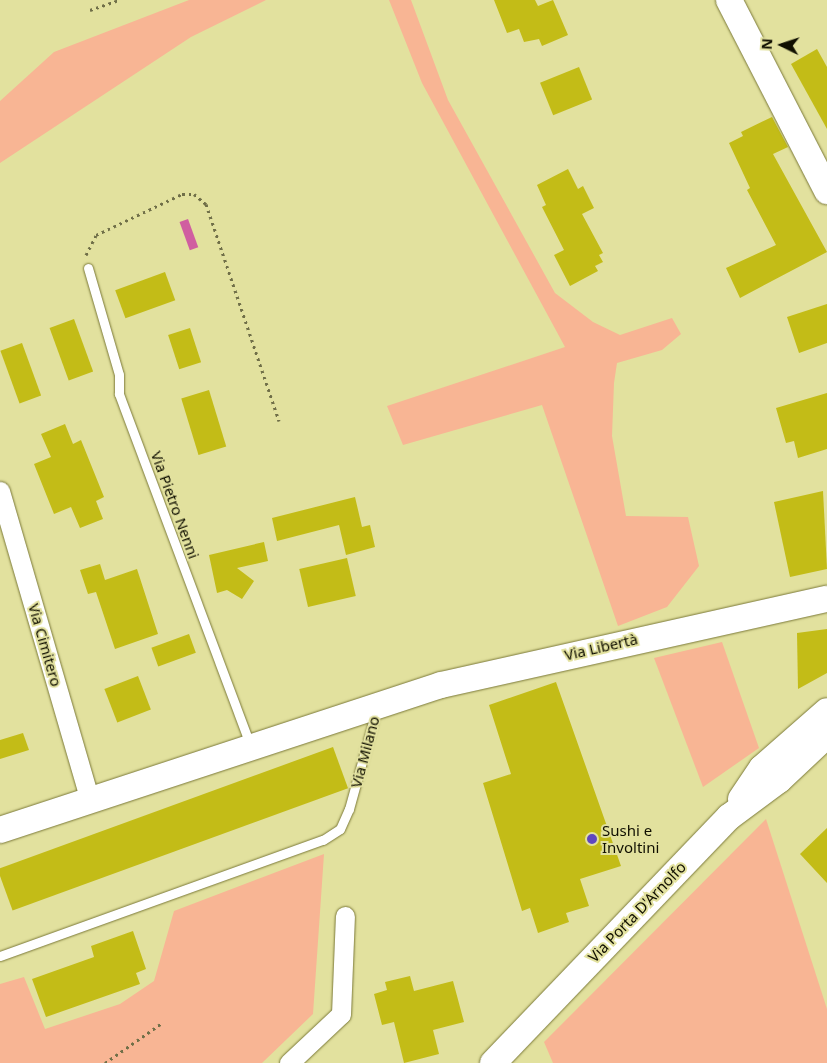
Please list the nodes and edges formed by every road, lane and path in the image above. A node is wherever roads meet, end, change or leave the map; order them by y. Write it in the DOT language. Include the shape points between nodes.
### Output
graph roads {
  1 [pos="118,0"];
  2 [pos="729,0"];
  3 [pos="90,10"];
  4 [pos="827,191"];
  5 [pos="88,268"];
  6 [pos="279,421"];
  7 [pos="0,491"];
  8 [pos="827,599"];
  9 [pos="378,706"];
  10 [pos="827,711"];
  11 [pos="827,735"];
  12 [pos="251,748"];
  13 [pos="90,800"];
  14 [pos="729,817"];
  15 [pos="0,830"];
  16 [pos="345,916"];
  17 [pos="0,956"];
  18 [pos="162,1023"];
  19 [pos="105,1063"];
  20 [pos="289,1063"];
  21 [pos="493,1063"];
  1 -- 3 [label="path"];
  2 -- 4 [label="street"];
  5 -- 6 [label="path" via="86,250 96,235 182,194 194,194 206,204"];
  5 -- 12 [label="lane, Via Pietro Nenni" via="120,375 120,394"];
  7 -- 13 [label="street, Via Cimitero"];
  8 -- 9 [label="street, Via Libertà" via="469,678"];
  9 -- 12 [label="street, Via Milano"];
  9 -- 17 [label="lane, Via Milano" via="357,786 340,829 323,840"];
  10 -- 14 [label="street, Via Porta D'Arnolfo" via="762,768"];
  11 -- 14 [label="street, Via Porta D'Arnolfo" via="779,780"];
  12 -- 13 [label="street, Via Milano"];
  13 -- 15 [label="street, Via Milano"];
  14 -- 21 [label="street, Via Porta D'Arnolfo"];
  16 -- 20 [label="street" via="341,1014"];
  18 -- 19 [label="path"];
}
